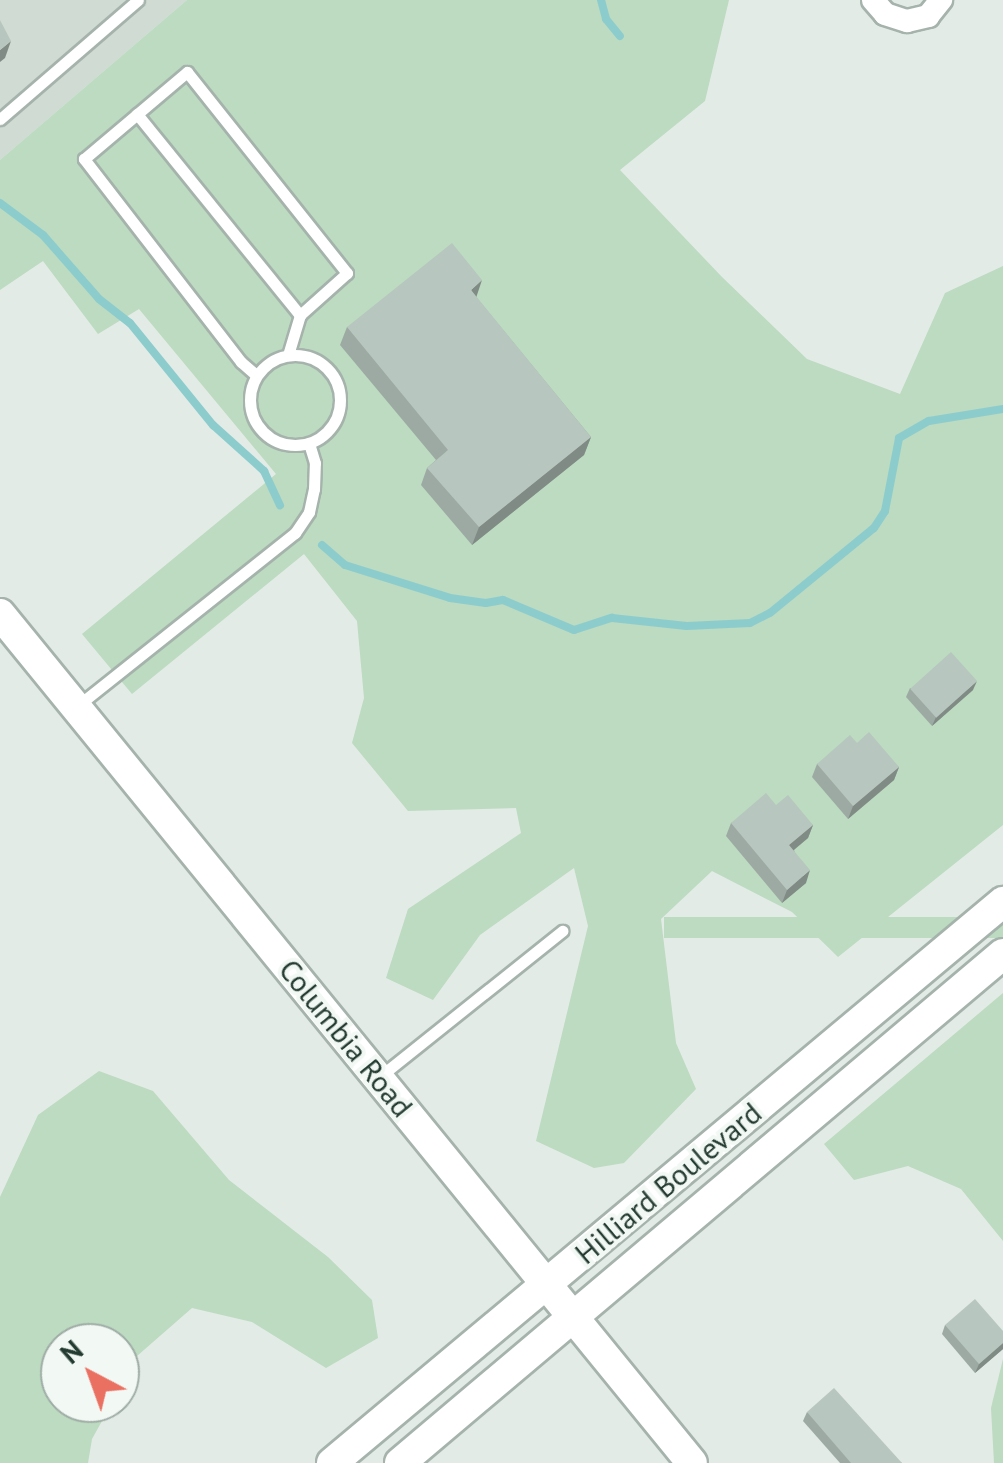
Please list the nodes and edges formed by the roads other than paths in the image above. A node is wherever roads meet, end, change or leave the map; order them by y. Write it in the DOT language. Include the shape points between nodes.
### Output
graph roads {
  1 [pos="138,0"];
  2 [pos="874,0"];
  3 [pos="941,0"];
  4 [pos="137,114"];
  5 [pos="0,119"];
  6 [pos="300,315"];
  7 [pos="288,355"];
  8 [pos="256,374"];
  9 [pos="308,444"];
  10 [pos="0,614"];
  11 [pos="76,707"];
  12 [pos="1003,902"];
  13 [pos="562,930"];
  14 [pos="1003,954"];
  15 [pos="378,1078"];
  16 [pos="548,1285"];
  17 [pos="572,1316"];
  18 [pos="332,1463"];
  19 [pos="400,1463"];
  20 [pos="692,1463"];
  1 -- 5 [label="lane"];
  2 -- 3 [label="street" via="885,14 906,21 928,16"];
  4 -- 6 [label="lane"];
  4 -- 6 [label="lane" via="187,72 347,273"];
  4 -- 8 [label="lane" via="84,159"];
  6 -- 7 [label="lane"];
  7 -- 8 [label="lane"];
  7 -- 9 [label="lane" via="319,361 338,383 339,413"];
  8 -- 9 [label="lane" via="250,394 256,423 278,442"];
  9 -- 11 [label="lane" via="314,489 295,533"];
  10 -- 11 [label="main road, Columbia Road"];
  11 -- 15 [label="main road, Columbia Road"];
  12 -- 16 [label="main road, Hilliard Boulevard"];
  13 -- 15 [label="lane"];
  14 -- 17 [label="main road, Hilliard Boulevard"];
  15 -- 16 [label="main road, Columbia Road"];
  16 -- 17 [label="main road, Columbia Road"];
  16 -- 18 [label="main road, Hilliard Boulevard"];
  17 -- 19 [label="main road, Hilliard Boulevard"];
  17 -- 20 [label="main road, Columbia Road"];
}
